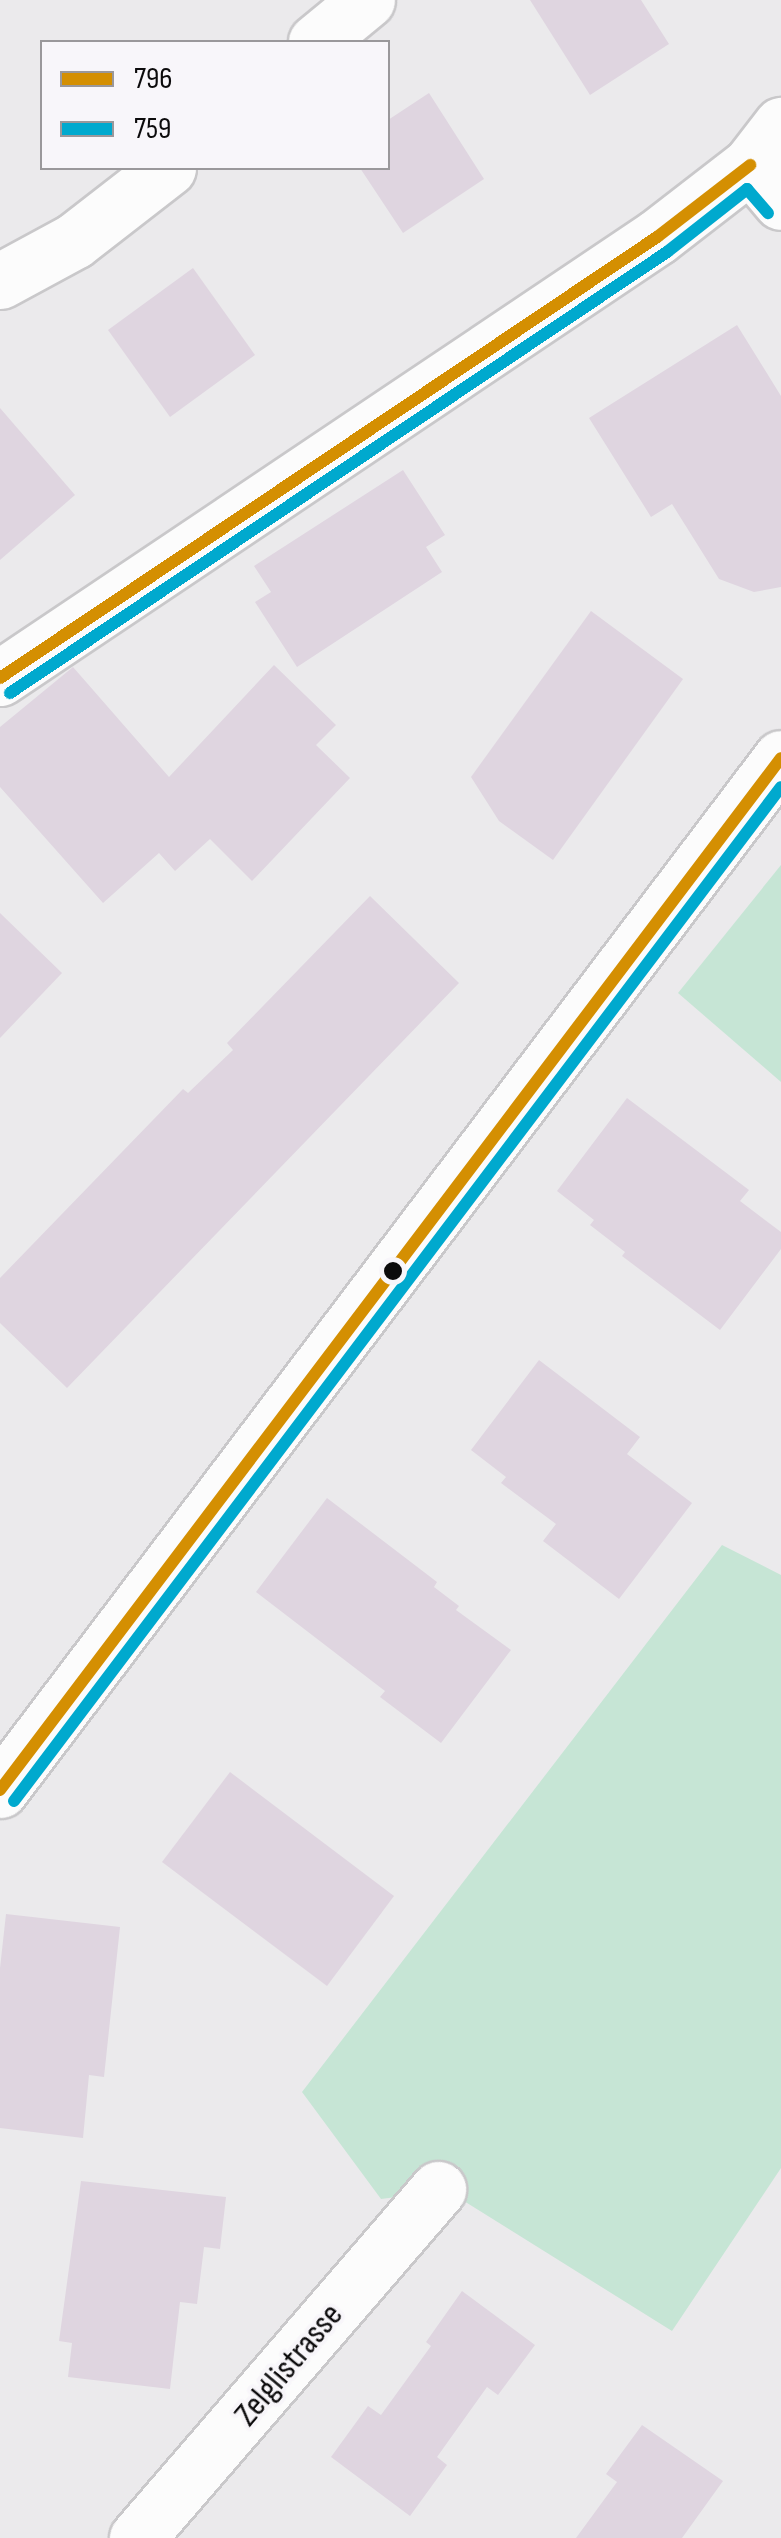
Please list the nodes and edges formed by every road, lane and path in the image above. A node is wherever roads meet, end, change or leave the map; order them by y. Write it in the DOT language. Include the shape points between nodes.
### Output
graph roads {
  1 [pos="367,0"];
  2 [pos="318,40"];
  3 [pos="771,164"];
  4 [pos="165,170"];
  5 [pos="0,282"];
  6 [pos="0,678"];
  7 [pos="781,758"];
  8 [pos="0,1790"];
  9 [pos="438,2189"];
  10 [pos="137,2538"];
  1 -- 2 [label="street"];
  3 -- 6 [label="street"];
  4 -- 5 [label="street" via="74,241"];
  7 -- 8 [label="street"];
  9 -- 10 [label="street, Zelglistrasse"];
}
